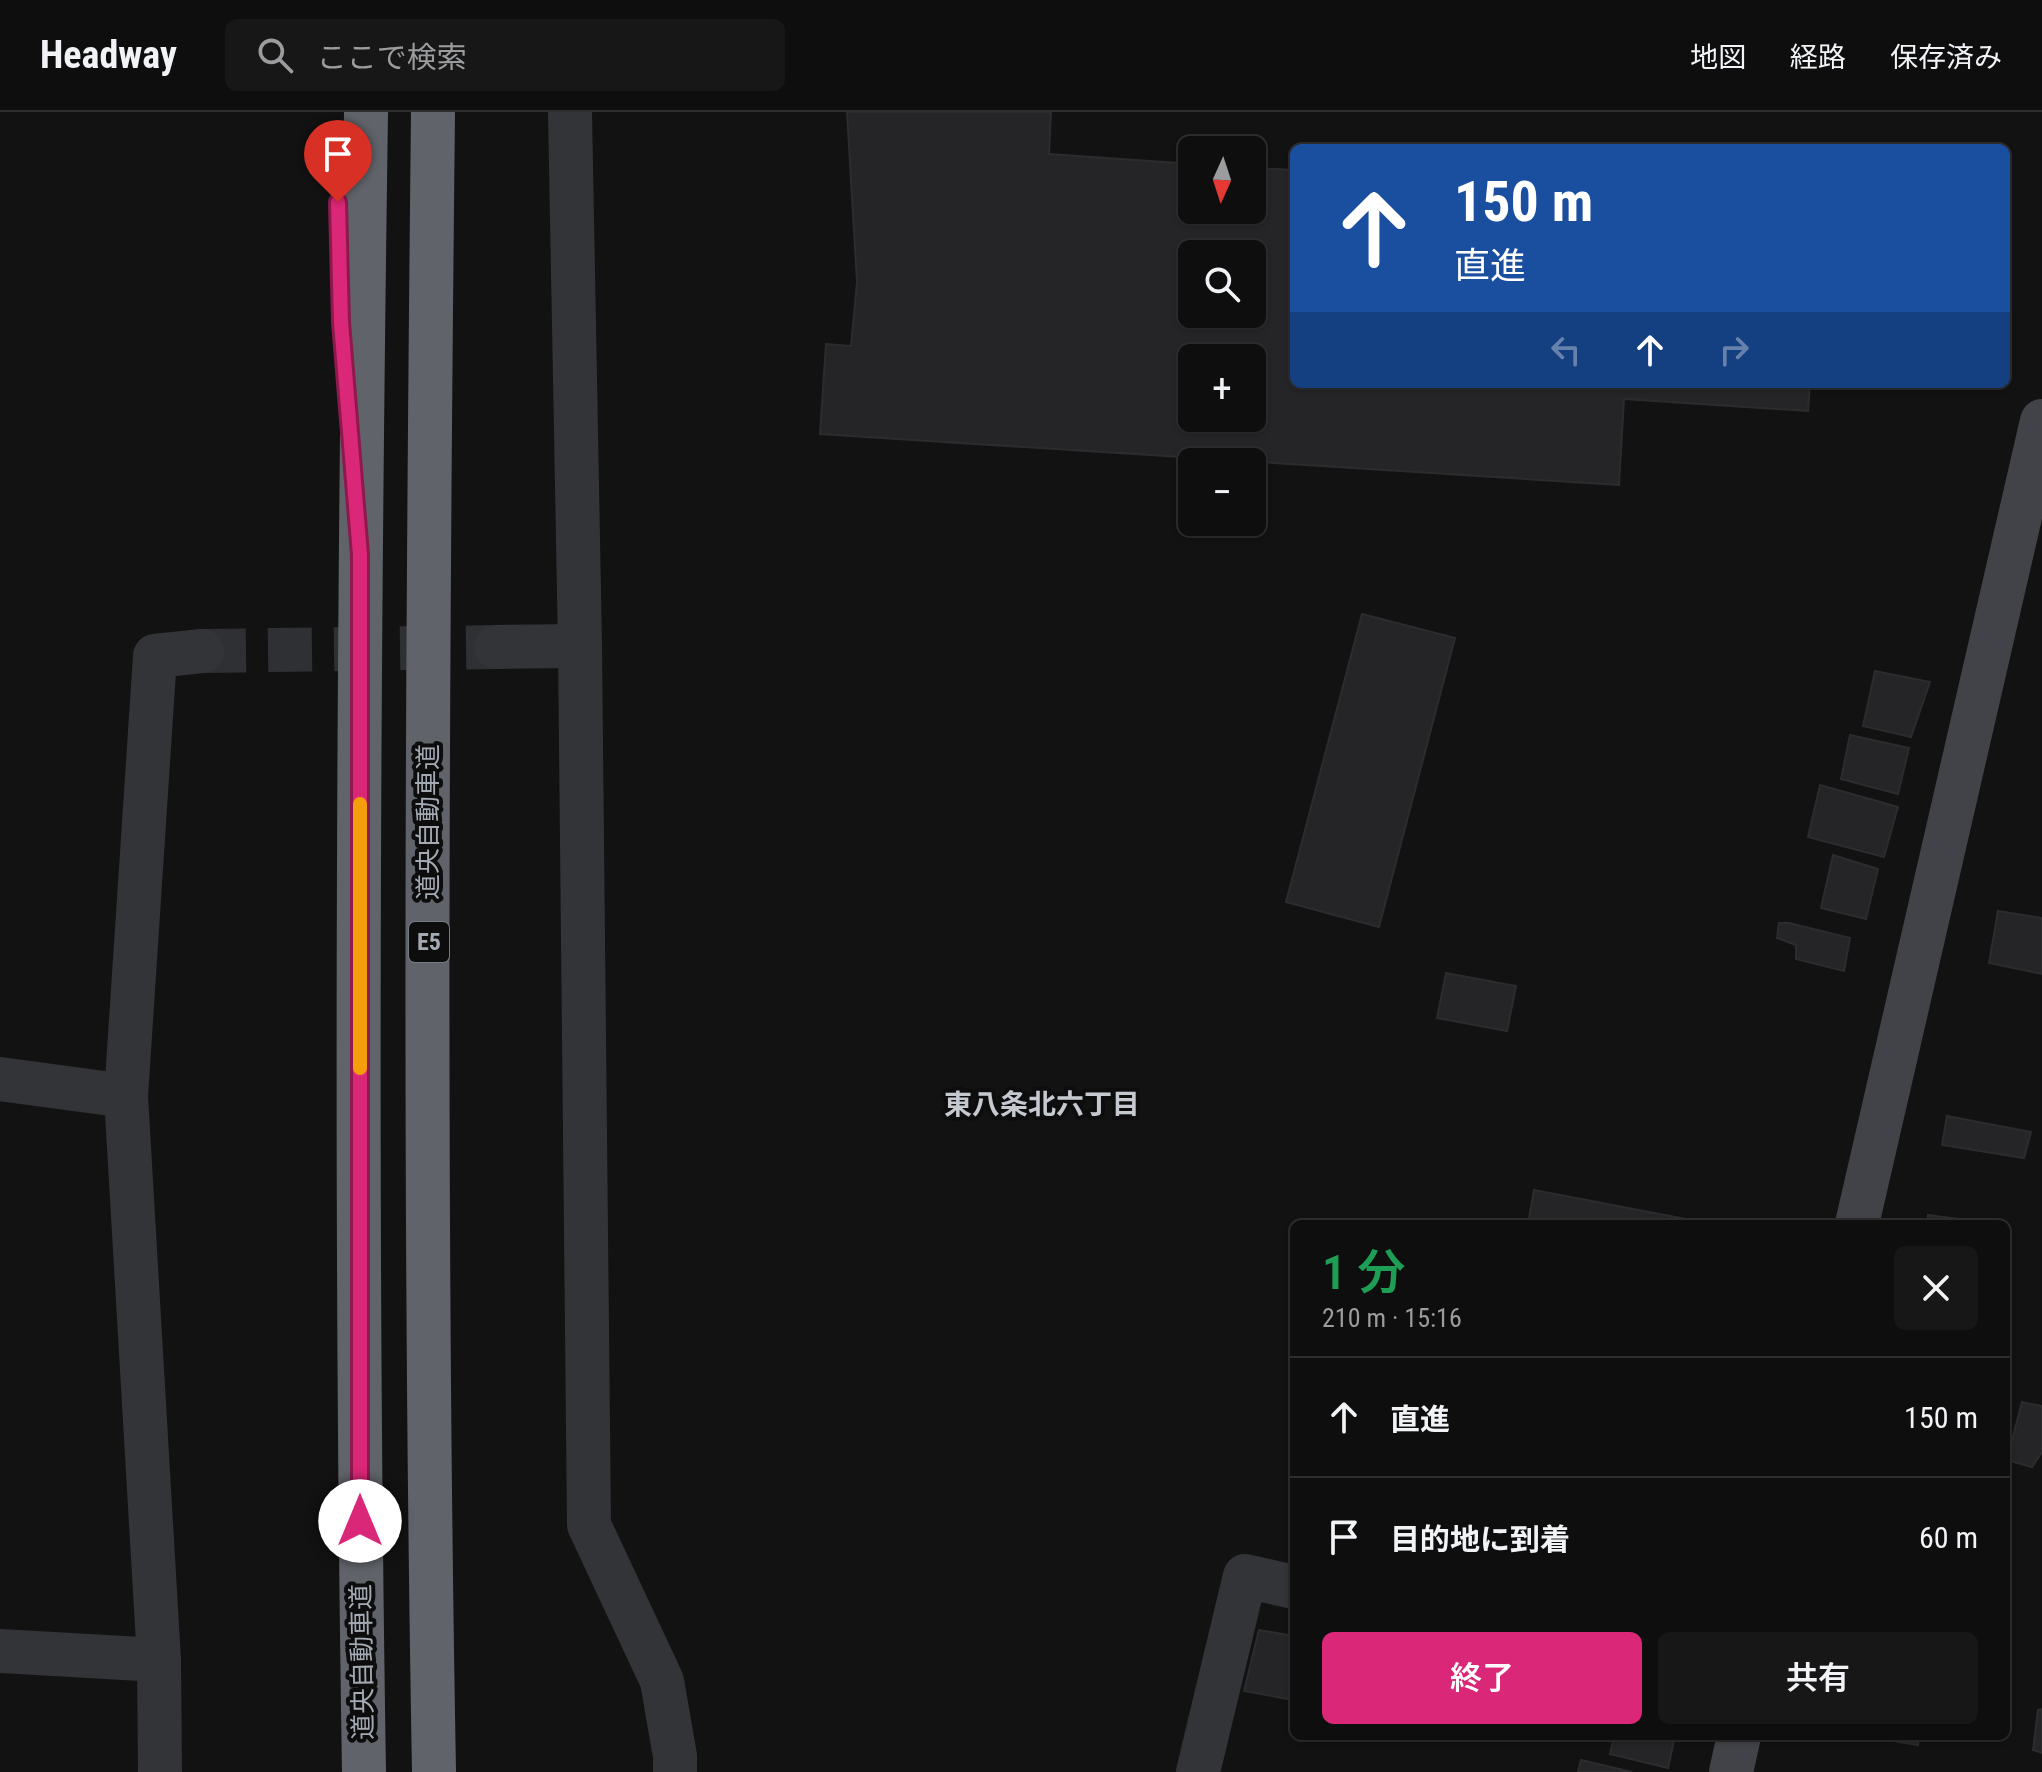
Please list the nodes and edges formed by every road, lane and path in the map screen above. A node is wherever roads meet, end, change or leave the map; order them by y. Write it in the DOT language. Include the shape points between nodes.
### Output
graph roads {
  1 [pos="336,112"];
  2 [pos="366,112"];
  3 [pos="433,112"];
  4 [pos="570,112"];
  5 [pos="2042,421"];
  6 [pos="360,555"];
  7 [pos="580,646"];
  8 [pos="496,647"];
  9 [pos="202,651"];
  10 [pos="0,1079"];
  11 [pos="126,1096"];
  12 [pos="1858,1220"];
  13 [pos="1290,1586"];
  14 [pos="0,1651"];
  15 [pos="159,1660"];
  16 [pos="1738,1740"];
  17 [pos="160,1772"];
  18 [pos="364,1772"];
  19 [pos="434,1772"];
  20 [pos="675,1772"];
  21 [pos="1198,1772"];
  22 [pos="1731,1772"];
  1 -- 6 [label="highway" via="341,322"];
  2 -- 6 [label="highway, 道央自動車道"];
  3 -- 19 [label="highway, 道央自動車道 / E5" via="428,586"];
  4 -- 7 [label="street"];
  5 -- 12 [label="street"];
  6 -- 18 [label="highway, 道央自動車道"];
  7 -- 8 [label="street"];
  7 -- 20 [label="street" via="589,1525 662,1681"];
  9 -- 11 [label="street" via="155,656"];
  10 -- 11 [label="street"];
  11 -- 15 [label="street"];
  13 -- 21 [label="street" via="1245,1576"];
  14 -- 15 [label="street"];
  15 -- 17 [label="street"];
  16 -- 22 [label="street"];
}
